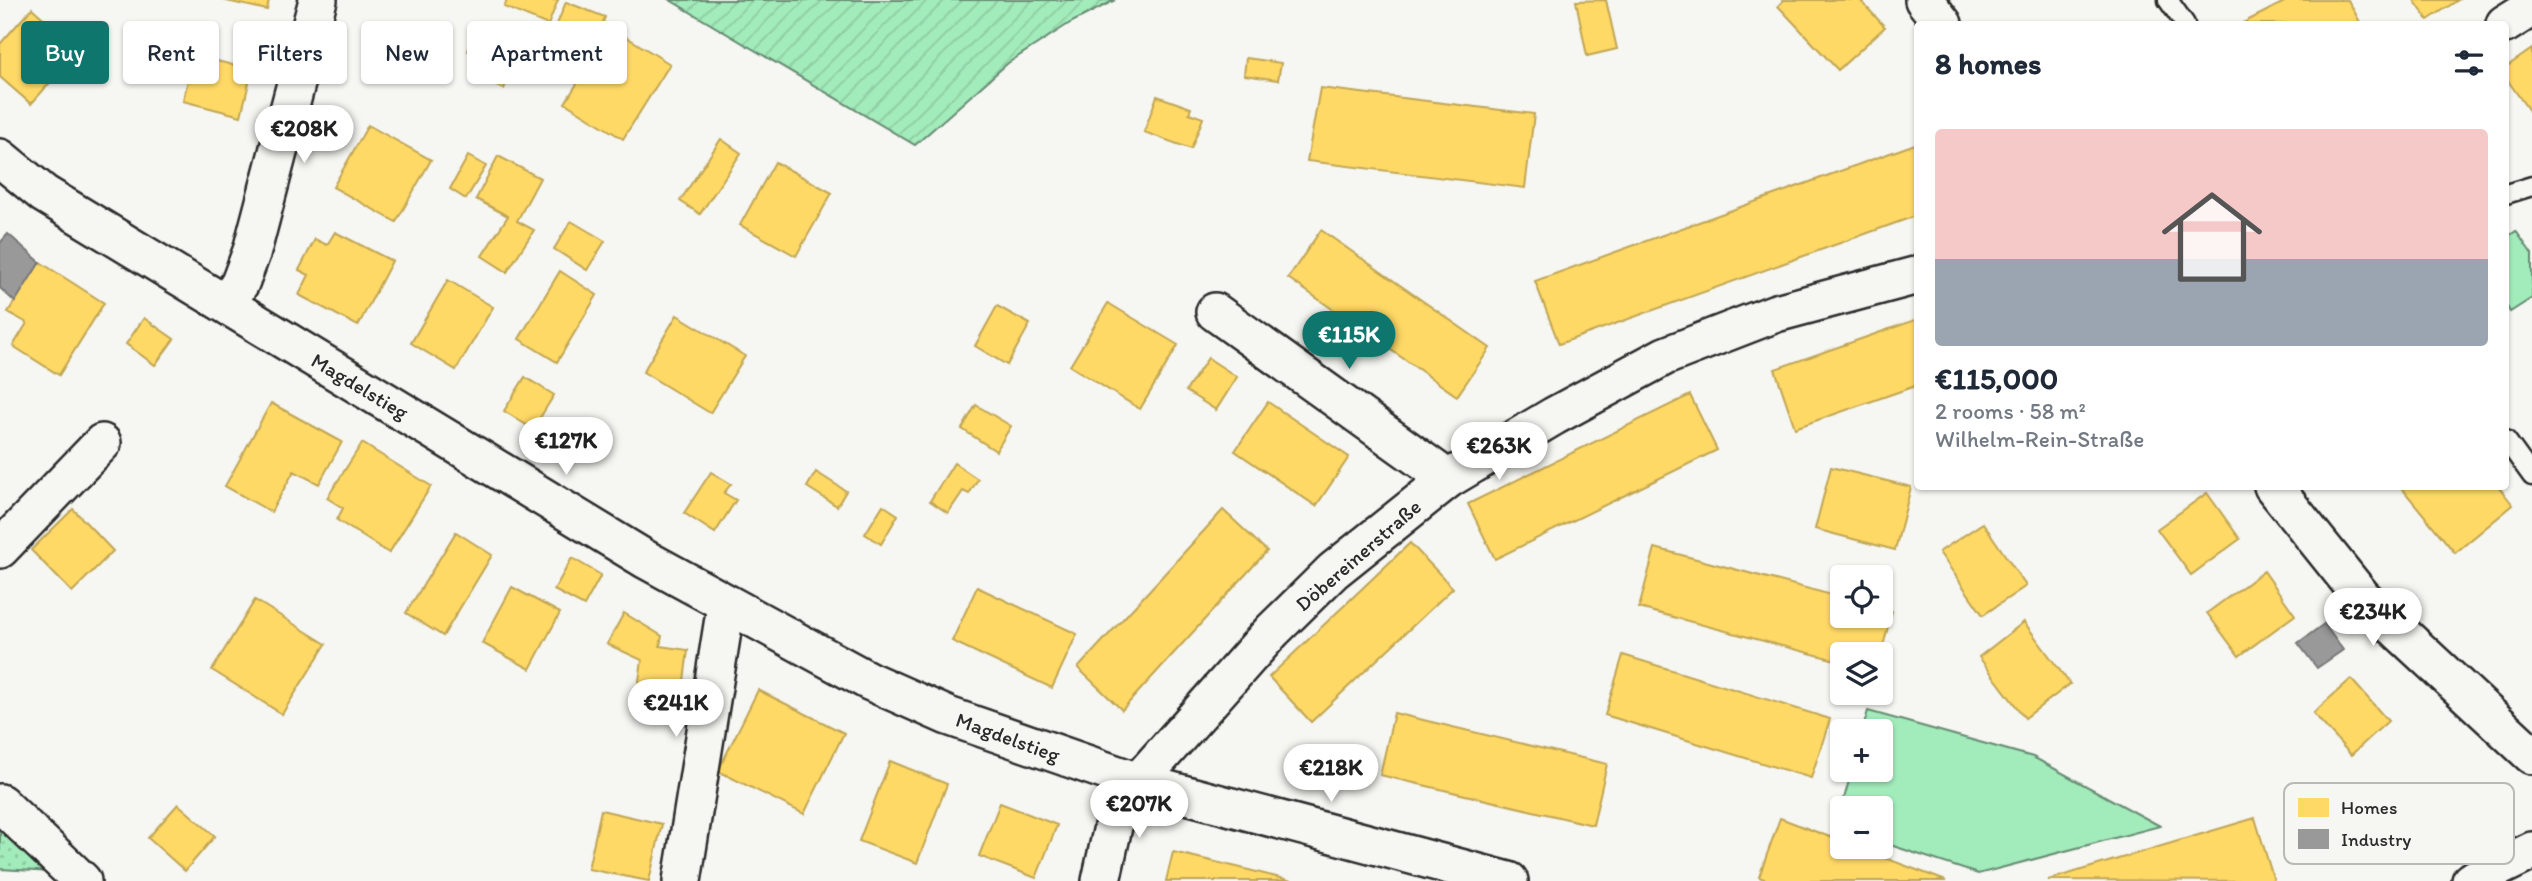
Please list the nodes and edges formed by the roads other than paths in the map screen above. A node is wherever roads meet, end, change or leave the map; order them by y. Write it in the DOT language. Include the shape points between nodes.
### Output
graph roads {
  1 [pos="318,0"];
  2 [pos="1924,0"];
  3 [pos="2168,0"];
  4 [pos="2532,7"];
  5 [pos="1941,21"];
  6 [pos="2183,21"];
  7 [pos="2509,21"];
  8 [pos="0,158"];
  9 [pos="2530,192"];
  10 [pos="2509,194"];
  11 [pos="1914,276"];
  12 [pos="227,303"];
  13 [pos="1215,312"];
  14 [pos="102,443"];
  15 [pos="2509,444"];
  16 [pos="2532,477"];
  17 [pos="1448,479"];
  18 [pos="2276,490"];
  19 [pos="0,549"];
  20 [pos="726,606"];
  21 [pos="2532,755"];
  22 [pos="1138,782"];
  23 [pos="0,803"];
  24 [pos="2532,850"];
  25 [pos="2514,859"];
  26 [pos="2504,864"];
  27 [pos="82,881"];
  28 [pos="682,881"];
  29 [pos="1101,881"];
  30 [pos="1509,881"];
  31 [pos="2471,881"];
  1 -- 12 [label="street" via="252,251"];
  2 -- 5 [label="street"];
  3 -- 6 [label="lane"];
  4 -- 7 [label="street"];
  8 -- 12 [label="street, Magdelstieg" via="44,194"];
  9 -- 10 [label="lane"];
  11 -- 17 [label="street, Döbereinerstraße" via="1776,313 1665,356"];
  12 -- 20 [label="street, Magdelstieg"];
  13 -- 17 [label="street"];
  14 -- 19 [label="street"];
  15 -- 16 [label="lane"];
  17 -- 22 [label="street, Döbereinerstraße" via="1333,571 1272,631"];
  18 -- 21 [label="street" via="2362,597"];
  20 -- 22 [label="street, Magdelstieg" via="869,681 948,716"];
  20 -- 28 [label="street"];
  22 -- 29 [label="street, Döbereinerstraße" via="1114,822"];
  22 -- 30 [label="street, Magdelstieg"];
  23 -- 27 [label="street"];
  24 -- 25 [label="street"];
  26 -- 31 [label="street"];
}
